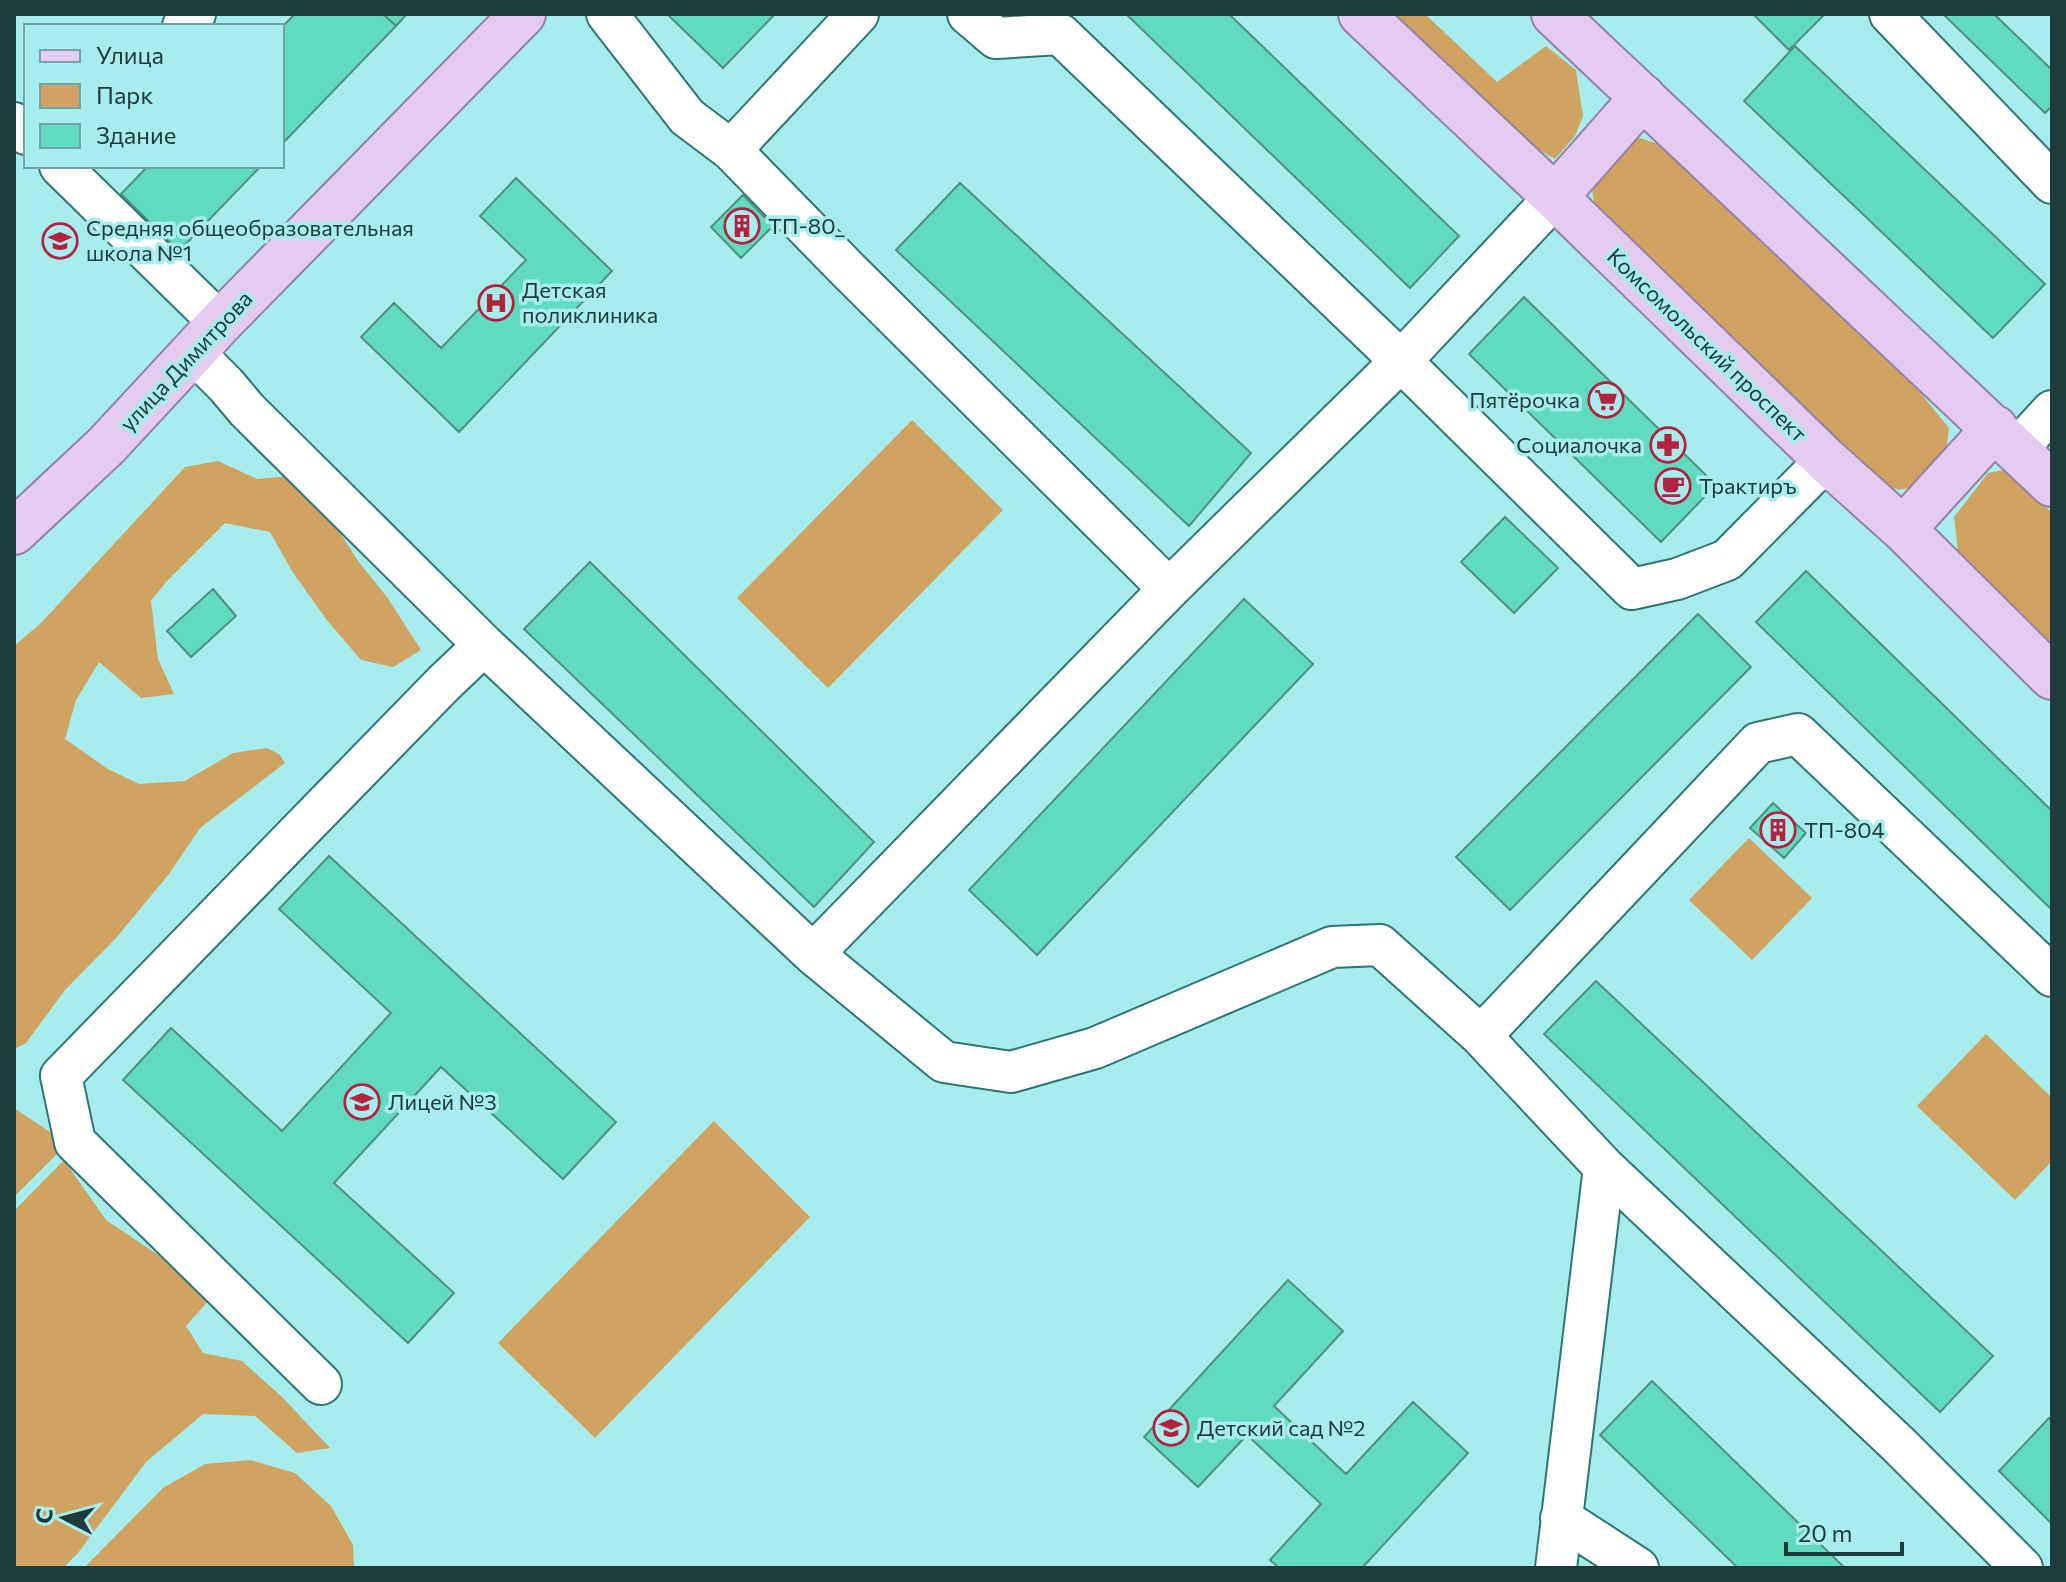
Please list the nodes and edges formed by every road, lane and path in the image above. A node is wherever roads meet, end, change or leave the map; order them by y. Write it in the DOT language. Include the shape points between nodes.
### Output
graph roads {
  1 [pos="523,14"];
  2 [pos="607,14"];
  3 [pos="858,14"];
  4 [pos="968,14"];
  5 [pos="1361,14"];
  6 [pos="1554,14"];
  7 [pos="1890,14"];
  8 [pos="1643,97"];
  9 [pos="731,150"];
  10 [pos="62,168"];
  11 [pos="2052,183"];
  12 [pos="1555,197"];
  13 [pos="206,338"];
  14 [pos="1401,361"];
  15 [pos="2052,411"];
  16 [pos="2006,439"];
  17 [pos="1826,460"];
  18 [pos="2052,484"];
  19 [pos="1903,529"];
  20 [pos="14,532"];
  21 [pos="1169,589"];
  22 [pos="484,645"];
  23 [pos="2052,677"];
  24 [pos="813,954"];
  25 [pos="2052,976"];
  26 [pos="1481,1036"];
  27 [pos="1604,1167"];
  28 [pos="321,1384"];
  29 [pos="1561,1518"];
  30 [pos="1556,1568"];
  31 [pos="1638,1568"];
  32 [pos="2022,1568"];
  1 -- 13 [label="main road, улица Димитрова"];
  2 -- 9 [label="lane" via="687,117"];
  3 -- 9 [label="lane"];
  4 -- 14 [label="lane" via="996,38 1060,34"];
  5 -- 12 [label="main road, Комсомольский проспект"];
  6 -- 8 [label="main road"];
  7 -- 11 [label="lane"];
  8 -- 12 [label="main road"];
  8 -- 16 [label="main road"];
  9 -- 21 [label="lane"];
  10 -- 13 [label="lane"];
  12 -- 14 [label="lane"];
  12 -- 17 [label="main road, Комсомольский проспект"];
  13 -- 20 [label="main road, улица Димитрова" via="106,446"];
  13 -- 22 [label="lane" via="226,385 247,410"];
  14 -- 17 [label="lane" via="1632,589 1727,560"];
  14 -- 21 [label="lane"];
  15 -- 16 [label="lane"];
  16 -- 18 [label="main road"];
  16 -- 19 [label="main road"];
  17 -- 19 [label="main road, Комсомольский проспект"];
  19 -- 23 [label="main road, Комсомольский проспект"];
  21 -- 24 [label="lane"];
  22 -- 24 [label="lane"];
  22 -- 28 [label="lane" via="61,1076 75,1142"];
  24 -- 26 [label="lane" via="944,1062 1011,1072 1095,1048 1332,947 1380,945"];
  25 -- 26 [label="lane" via="1798,734 1758,743"];
  26 -- 27 [label="lane"];
  27 -- 29 [label="lane"];
  27 -- 32 [label="lane"];
  29 -- 30 [label="lane"];
  29 -- 31 [label="lane"];
}
